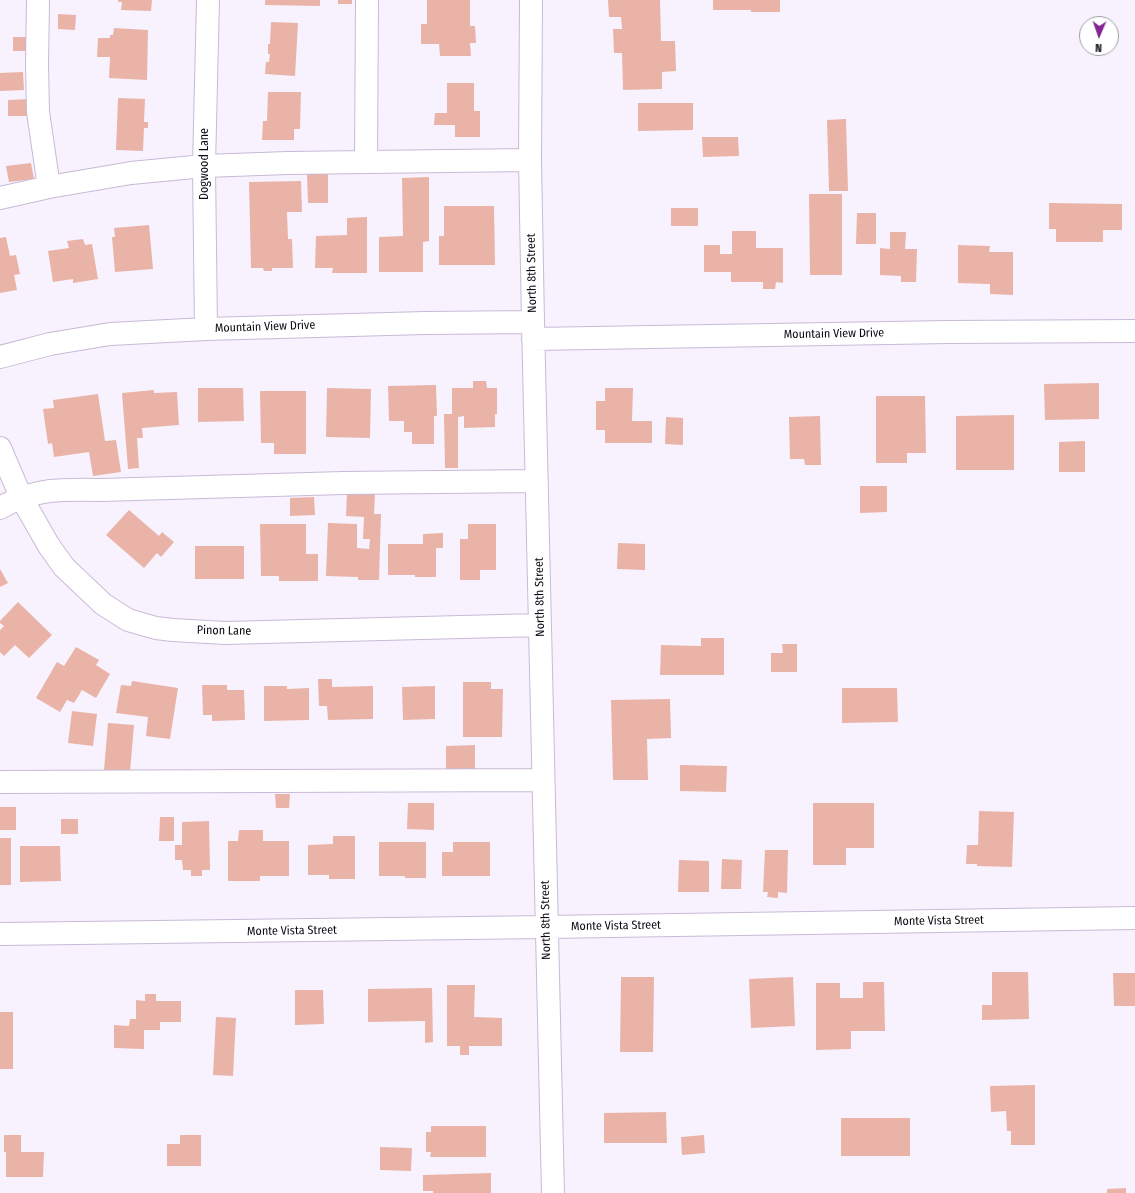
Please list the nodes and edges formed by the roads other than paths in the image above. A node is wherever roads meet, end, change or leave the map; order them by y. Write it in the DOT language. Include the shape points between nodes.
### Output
graph roads {
  1 [pos="38,0"];
  2 [pos="208,0"];
  3 [pos="367,0"];
  4 [pos="531,0"];
  5 [pos="530,160"];
  6 [pos="366,162"];
  7 [pos="204,166"];
  8 [pos="49,187"];
  9 [pos="0,198"];
  10 [pos="206,329"];
  11 [pos="533,331"];
  12 [pos="1135,331"];
  13 [pos="0,357"];
  14 [pos="0,448"];
  15 [pos="537,481"];
  16 [pos="21,497"];
  17 [pos="0,508"];
  18 [pos="540,625"];
  19 [pos="543,780"];
  20 [pos="0,782"];
  21 [pos="1135,918"];
  22 [pos="546,928"];
  23 [pos="0,934"];
  24 [pos="553,1193"];
  1 -- 8 [label="street" via="38,112"];
  2 -- 7 [label="street, Dogwood Lane"];
  3 -- 6 [label="street"];
  4 -- 5 [label="street, North 8th Street"];
  5 -- 6 [label="street"];
  5 -- 11 [label="street, North 8th Street"];
  6 -- 7 [label="street"];
  7 -- 8 [label="street" via="131,173"];
  7 -- 10 [label="street, Dogwood Lane"];
  8 -- 9 [label="street"];
  10 -- 11 [label="street, Mountain View Drive" via="425,323"];
  10 -- 13 [label="street, Mountain View Drive" via="110,334 50,344"];
  11 -- 12 [label="street, Mountain View Drive"];
  11 -- 15 [label="street, North 8th Street"];
  14 -- 16 [label="street, Pinon Lane"];
  15 -- 16 [label="street" via="72,489 39,492"];
  15 -- 18 [label="street, North 8th Street"];
  16 -- 17 [label="street"];
  16 -- 18 [label="street, Pinon Lane" via="64,567 103,604 128,620 156,628 225,633"];
  18 -- 19 [label="street, North 8th Street"];
  19 -- 20 [label="street"];
  19 -- 22 [label="street, North 8th Street"];
  21 -- 22 [label="street, Monte Vista Street"];
  22 -- 23 [label="street, Monte Vista Street"];
  22 -- 24 [label="street, North 8th Street"];
}
